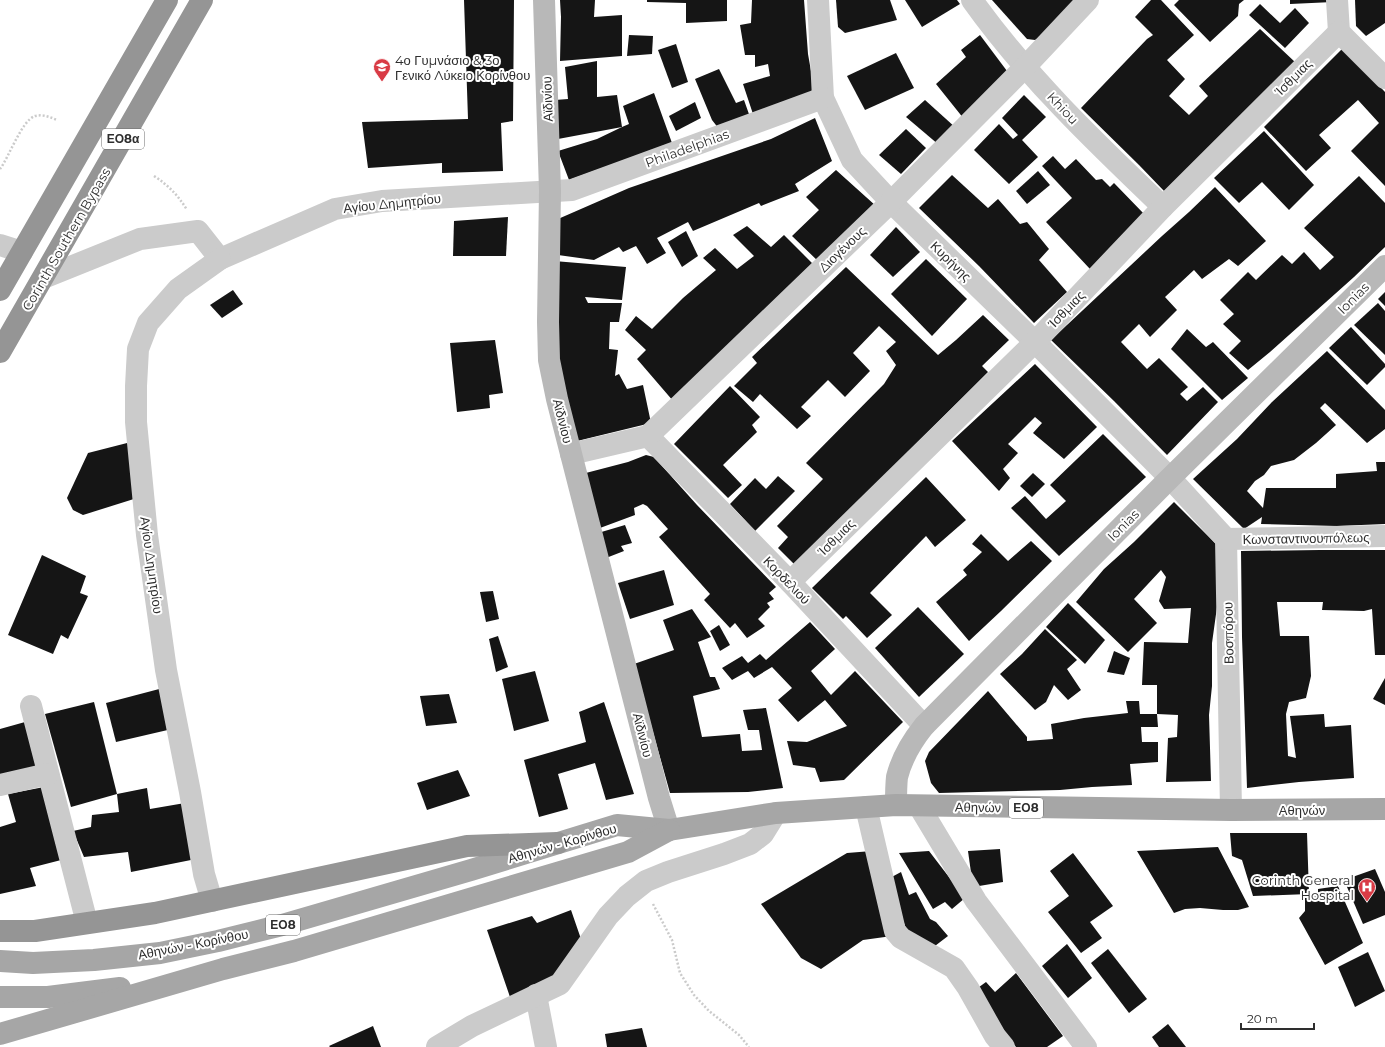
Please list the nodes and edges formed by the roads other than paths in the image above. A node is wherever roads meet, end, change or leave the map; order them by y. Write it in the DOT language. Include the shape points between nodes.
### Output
graph roads {
  1 [pos="167,0"];
  2 [pos="202,0"];
  3 [pos="544,0"];
  4 [pos="818,0"];
  5 [pos="972,0"];
  6 [pos="1088,0"];
  7 [pos="1337,0"];
  8 [pos="1339,32"];
  9 [pos="1025,67"];
  10 [pos="1385,78"];
  11 [pos="823,98"];
  12 [pos="550,191"];
  13 [pos="891,202"];
  14 [pos="1163,206"];
  15 [pos="0,245"];
  16 [pos="22,252"];
  17 [pos="220,259"];
  18 [pos="1385,266"];
  19 [pos="43,278"];
  20 [pos="0,290"];
  21 [pos="1035,342"];
  22 [pos="0,352"];
  23 [pos="648,436"];
  24 [pos="571,454"];
  25 [pos="1170,478"];
  26 [pos="1385,536"];
  27 [pos="1226,539"];
  28 [pos="790,582"];
  29 [pos="31,706"];
  30 [pos="924,726"];
  31 [pos="48,774"];
  32 [pos="0,785"];
  33 [pos="896,805"];
  34 [pos="920,806"];
  35 [pos="866,807"];
  36 [pos="1232,810"];
  37 [pos="1385,810"];
  38 [pos="776,813"];
  39 [pos="669,830"];
  40 [pos="558,843"];
  41 [pos="212,902"];
  42 [pos="87,923"];
  43 [pos="0,931"];
  44 [pos="0,961"];
  45 [pos="223,969"];
  46 [pos="536,995"];
  47 [pos="0,997"];
  48 [pos="0,1034"];
  49 [pos="437,1047"];
  50 [pos="546,1047"];
  51 [pos="1004,1047"];
  52 [pos="1086,1047"];
  1 -- 16 [label="highway, ΕΟ8α"];
  2 -- 19 [label="highway, Corinth Southern Bypass / ΕΟ8α"];
  3 -- 12 [label="street, Αϊδινίου"];
  4 -- 11 [label="street, Κυρήνης"];
  5 -- 9 [label="street, Khiou"];
  6 -- 9 [label="street, Διογένους"];
  7 -- 8 [label="street"];
  8 -- 10 [label="street"];
  8 -- 14 [label="street, Ίσθμιας"];
  9 -- 13 [label="street, Διογένους"];
  9 -- 14 [label="street, Khiou" via="1094,140"];
  11 -- 12 [label="street, Philadelphias" via="572,190"];
  11 -- 13 [label="street, Κυρήνης" via="852,160"];
  12 -- 17 [label="street, Αγίου Δημητρίου" via="382,201 335,209"];
  12 -- 24 [label="street, Αϊδινίου" via="550,360"];
  13 -- 21 [label="street, Κυρήνης"];
  13 -- 23 [label="street, Διογένους"];
  14 -- 21 [label="street, Ίσθμιας"];
  15 -- 16 [label="street"];
  16 -- 20 [label="highway, ΕΟ8α"];
  17 -- 19 [label="street" via="198,231 140,239"];
  17 -- 41 [label="street, Αγίου Δημητρίου" via="178,289 148,323 138,349 136,386 136,422 147,535 165,662 204,874"];
  18 -- 25 [label="street, Ionias"];
  19 -- 22 [label="highway, Corinth Southern Bypass / ΕΟ8α"];
  21 -- 25 [label="street, Κυρήνης"];
  21 -- 28 [label="street, Ίσθμιας"];
  23 -- 24 [label="street"];
  23 -- 28 [label="street, Κορδελιού"];
  24 -- 39 [label="street, Αϊδινίου"];
  25 -- 27 [label="street"];
  25 -- 30 [label="street, Ionias"];
  26 -- 27 [label="street, Κωνσταντινουπόλεως"];
  27 -- 36 [label="street, Βοσπόρου"];
  28 -- 30 [label="street, Κορδελιού"];
  29 -- 31 [label="street"];
  30 -- 33 [label="street, Ionias" via="901,763 897,778"];
  31 -- 32 [label="street"];
  31 -- 42 [label="street"];
  33 -- 34 [label="main road, Αθηνών / ΕΟ8"];
  33 -- 35 [label="main road, Αθηνών / ΕΟ8"];
  34 -- 36 [label="main road, Αθηνών / ΕΟ8"];
  34 -- 52 [label="street" via="976,901"];
  35 -- 38 [label="main road, Αθηνών / ΕΟ8"];
  35 -- 51 [label="street" via="895,931 901,938 954,968"];
  36 -- 37 [label="main road, Αθηνών / ΕΟ8"];
  38 -- 39 [label="main road, Αθηνών / ΕΟ8"];
  38 -- 46 [label="street" via="763,834 750,844 646,881 608,916 560,984"];
  39 -- 40 [label="main road, Αθηνών - Κορίνθου / ΕΟ8" via="617,825"];
  39 -- 45 [label="main road, Αθηνών - Κορίνθου / ΕΟ8" via="628,852 301,949"];
  40 -- 41 [label="highway" via="467,846"];
  40 -- 44 [label="main road, Αθηνών - Κορίνθου / ΕΟ8" via="218,941 160,953 94,960 33,963"];
  41 -- 42 [label="highway"];
  42 -- 43 [label="highway" via="35,931"];
  45 -- 47 [label="main road, ΕΟ8" via="48,997"];
  45 -- 48 [label="main road, ΕΟ8"];
  46 -- 49 [label="street" via="472,1026"];
  46 -- 50 [label="street"];
}
